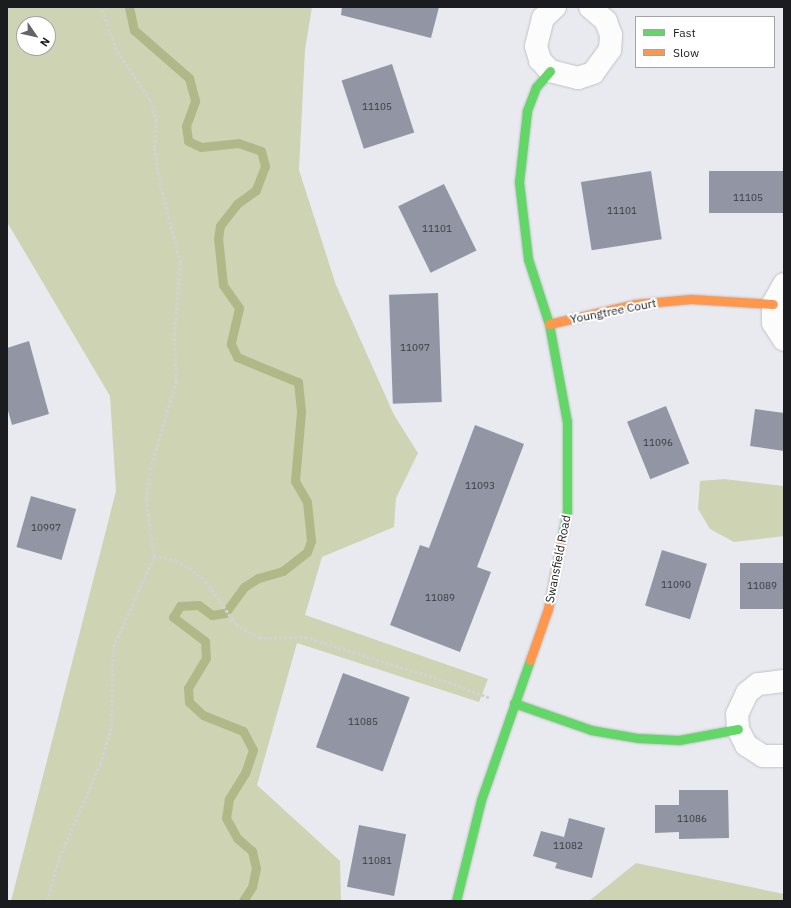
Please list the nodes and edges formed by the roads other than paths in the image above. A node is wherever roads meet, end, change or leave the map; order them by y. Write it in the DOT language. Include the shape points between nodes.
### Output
graph roads {
  1 [pos="555,7"];
  2 [pos="590,7"];
  3 [pos="550,71"];
  4 [pos="784,284"];
  5 [pos="773,304"];
  6 [pos="549,324"];
  7 [pos="784,340"];
  8 [pos="784,681"];
  9 [pos="514,703"];
  10 [pos="738,729"];
  11 [pos="784,756"];
  12 [pos="456,901"];
  1 -- 3 [label="street" via="543,18 536,31 536,46 540,60"];
  2 -- 3 [label="street" via="606,21 611,35 610,50 603,63 593,73 578,78"];
  3 -- 6 [label="street, Swansfield Road" via="536,87 527,111 519,182 528,259"];
  4 -- 5 [label="street"];
  5 -- 6 [label="street, Youngtree Court" via="691,299 635,304"];
  5 -- 7 [label="street" via="773,323"];
  6 -- 9 [label="street, Swansfield Road" via="567,422 567,511 548,609"];
  8 -- 10 [label="street" via="764,683 747,693 737,714"];
  9 -- 10 [label="street" via="592,730 638,738 679,740"];
  9 -- 12 [label="street, Swansfield Road" via="469,844"];
  10 -- 11 [label="street" via="746,745 763,756"];
}
